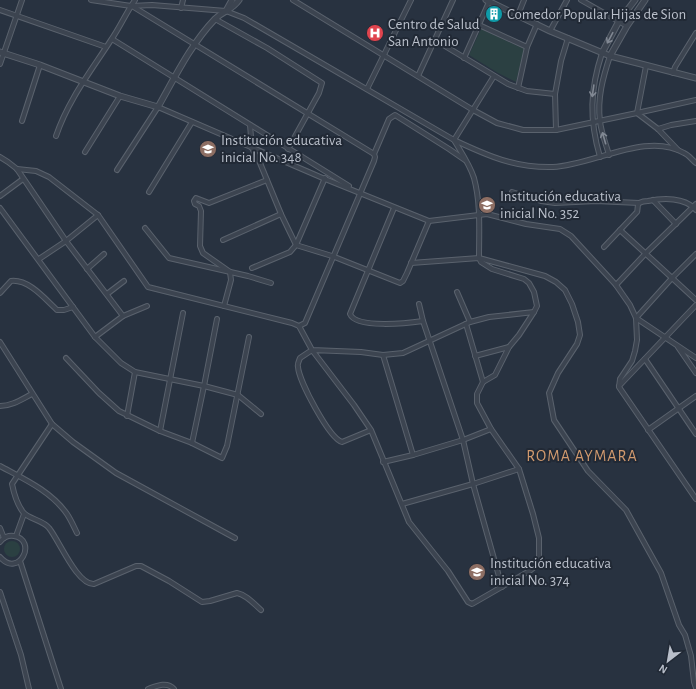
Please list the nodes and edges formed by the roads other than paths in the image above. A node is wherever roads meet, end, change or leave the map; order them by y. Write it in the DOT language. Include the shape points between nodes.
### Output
graph roads {
  1 [pos="22,0"];
  2 [pos="91,0"];
  3 [pos="135,0"];
  4 [pos="183,0"];
  5 [pos="232,0"];
  6 [pos="239,0"];
  7 [pos="293,0"];
  8 [pos="411,0"];
  9 [pos="453,0"];
  10 [pos="524,0"];
  11 [pos="567,0"];
  12 [pos="581,0"];
  13 [pos="635,0"];
  14 [pos="646,0"];
  15 [pos="487,1"];
  16 [pos="131,6"];
  17 [pos="181,8"];
  18 [pos="0,10"];
  19 [pos="226,11"];
  20 [pos="518,15"];
  21 [pos="17,16"];
  22 [pos="215,19"];
  23 [pos="619,21"];
  24 [pos="537,24"];
  25 [pos="479,25"];
  26 [pos="627,26"];
  27 [pos="550,31"];
  28 [pos="696,33"];
  29 [pos="568,38"];
  30 [pos="112,39"];
  31 [pos="434,40"];
  32 [pos="195,45"];
  33 [pos="106,47"];
  34 [pos="527,47"];
  35 [pos="2,52"];
  36 [pos="602,53"];
  37 [pos="383,55"];
  38 [pos="610,56"];
  39 [pos="464,58"];
  40 [pos="0,64"];
  41 [pos="40,65"];
  42 [pos="646,66"];
  43 [pos="673,73"];
  44 [pos="418,76"];
  45 [pos="494,76"];
  46 [pos="696,78"];
  47 [pos="174,79"];
  48 [pos="83,82"];
  49 [pos="518,88"];
  50 [pos="367,89"];
  51 [pos="555,94"];
  52 [pos="120,96"];
  53 [pos="696,100"];
  54 [pos="158,107"];
  55 [pos="473,110"];
  56 [pos="637,113"];
  57 [pos="308,114"];
  58 [pos="22,121"];
  59 [pos="696,121"];
  60 [pos="192,122"];
  61 [pos="600,122"];
  62 [pos="593,123"];
  63 [pos="250,125"];
  64 [pos="658,129"];
  65 [pos="556,130"];
  66 [pos="56,136"];
  67 [pos="454,140"];
  68 [pos="252,148"];
  69 [pos="288,149"];
  70 [pos="678,150"];
  71 [pos="85,152"];
  72 [pos="374,154"];
  73 [pos="609,155"];
  74 [pos="0,157"];
  75 [pos="600,157"];
  76 [pos="467,162"];
  77 [pos="696,163"];
  78 [pos="17,169"];
  79 [pos="117,170"];
  80 [pos="327,174"];
  81 [pos="23,179"];
  82 [pos="325,179"];
  83 [pos="267,180"];
  84 [pos="149,192"];
  85 [pos="512,192"];
  86 [pos="359,193"];
  87 [pos="0,196"];
  88 [pos="653,200"];
  89 [pos="639,203"];
  90 [pos="695,207"];
  91 [pos="0,208"];
  92 [pos="394,208"];
  93 [pos="281,214"];
  94 [pos="480,214"];
  95 [pos="98,215"];
  96 [pos="429,221"];
  97 [pos="676,224"];
  98 [pos="145,228"];
  99 [pos="620,230"];
  100 [pos="66,240"];
  101 [pos="223,240"];
  102 [pos="296,245"];
  103 [pos="604,247"];
  104 [pos="646,253"];
  105 [pos="104,254"];
  106 [pos="696,254"];
  107 [pos="332,256"];
  108 [pos="479,258"];
  109 [pos="39,259"];
  110 [pos="411,263"];
  111 [pos="252,268"];
  112 [pos="87,269"];
  113 [pos="369,270"];
  114 [pos="230,272"];
  115 [pos="672,278"];
  116 [pos="124,281"];
  117 [pos="272,283"];
  118 [pos="616,285"];
  119 [pos="457,292"];
  120 [pos="0,293"];
  121 [pos="107,294"];
  122 [pos="696,300"];
  123 [pos="419,304"];
  124 [pos="696,305"];
  125 [pos="73,306"];
  126 [pos="147,306"];
  127 [pos="224,306"];
  128 [pos="534,312"];
  129 [pos="183,313"];
  130 [pos="123,316"];
  131 [pos="636,318"];
  132 [pos="217,319"];
  133 [pos="423,321"];
  134 [pos="470,322"];
  135 [pos="466,324"];
  136 [pos="299,326"];
  137 [pos="95,337"];
  138 [pos="249,337"];
  139 [pos="665,338"];
  140 [pos="430,340"];
  141 [pos="0,342"];
  142 [pos="676,345"];
  143 [pos="509,346"];
  144 [pos="312,350"];
  145 [pos="382,356"];
  146 [pos="475,356"];
  147 [pos="66,358"];
  148 [pos="696,358"];
  149 [pos="645,360"];
  150 [pos="135,372"];
  151 [pos="696,372"];
  152 [pos="170,380"];
  153 [pos="483,382"];
  154 [pos="204,386"];
  155 [pos="619,387"];
  156 [pos="32,394"];
  157 [pos="238,395"];
  158 [pos="696,396"];
  159 [pos="0,406"];
  160 [pos="678,409"];
  161 [pos="261,414"];
  162 [pos="127,416"];
  163 [pos="52,424"];
  164 [pos="491,428"];
  165 [pos="371,430"];
  166 [pos="648,430"];
  167 [pos="160,431"];
  168 [pos="696,434"];
  169 [pos="463,440"];
  170 [pos="192,443"];
  171 [pos="413,455"];
  172 [pos="383,462"];
  173 [pos="0,466"];
  174 [pos="519,469"];
  175 [pos="17,475"];
  176 [pos="473,484"];
  177 [pos="696,499"];
  178 [pos="402,504"];
  179 [pos="24,514"];
  180 [pos="0,528"];
  181 [pos="77,533"];
  182 [pos="16,536"];
  183 [pos="4,538"];
  184 [pos="235,538"];
  185 [pos="0,542"];
  186 [pos="0,558"];
  187 [pos="20,561"];
  188 [pos="502,587"];
  189 [pos="0,592"];
  190 [pos="260,610"];
  191 [pos="696,688"];
  192 [pos="29,689"];
  193 [pos="61,689"];
  194 [pos="148,689"];
  195 [pos="174,689"];
  1 -- 21 [label="street"];
  2 -- 16 [label="street"];
  3 -- 16 [label="street"];
  4 -- 17 [label="street"];
  5 -- 19 [label="street"];
  6 -- 19 [label="street" via="234,7"];
  7 -- 37 [label="street"];
  8 -- 37 [label="street"];
  9 -- 31 [label="street"];
  10 -- 20 [label="street"];
  11 -- 27 [label="street"];
  12 -- 23 [label="street"];
  13 -- 23 [label="street"];
  14 -- 26 [label="street"];
  15 -- 20 [label="street"];
  15 -- 25 [label="street"];
  16 -- 17 [label="street" via="152,4"];
  16 -- 30 [label="street"];
  16 -- 32 [label="street"];
  17 -- 19 [label="street"];
  18 -- 21 [label="street"];
  19 -- 22 [label="street"];
  19 -- 50 [label="street" via="244,18"];
  20 -- 24 [label="street"];
  21 -- 33 [label="street"];
  21 -- 35 [label="street"];
  22 -- 32 [label="street"];
  22 -- 57 [label="street" via="322,83"];
  23 -- 26 [label="street"];
  23 -- 36 [label="street, one-way"];
  24 -- 27 [label="street"];
  24 -- 34 [label="street"];
  25 -- 34 [label="street"];
  25 -- 39 [label="street"];
  26 -- 38 [label="street"];
  27 -- 29 [label="street"];
  28 -- 43 [label="street"];
  29 -- 36 [label="street"];
  29 -- 51 [label="street"];
  30 -- 33 [label="street"];
  30 -- 47 [label="street"];
  31 -- 39 [label="street"];
  31 -- 44 [label="street"];
  32 -- 47 [label="street"];
  32 -- 57 [label="street"];
  33 -- 48 [label="street"];
  34 -- 49 [label="street"];
  35 -- 40 [label="street"];
  35 -- 41 [label="street"];
  36 -- 38 [label="street"];
  36 -- 62 [label="street, one-way" via="595,74 592,97"];
  37 -- 44 [label="street"];
  37 -- 50 [label="street"];
  38 -- 42 [label="street"];
  38 -- 61 [label="street" via="599,97"];
  39 -- 45 [label="street"];
  41 -- 48 [label="street"];
  41 -- 58 [label="street"];
  42 -- 43 [label="street"];
  42 -- 56 [label="street"];
  43 -- 46 [label="street"];
  44 -- 55 [label="street"];
  45 -- 49 [label="street"];
  45 -- 55 [label="street"];
  47 -- 54 [label="street"];
  47 -- 63 [label="street"];
  48 -- 52 [label="street"];
  48 -- 66 [label="street" via="64,114"];
  49 -- 51 [label="street"];
  50 -- 67 [label="street"];
  51 -- 65 [label="street"];
  52 -- 54 [label="street"];
  52 -- 71 [label="street"];
  53 -- 56 [label="street"];
  54 -- 60 [label="street"];
  54 -- 79 [label="street"];
  55 -- 65 [label="street" via="498,123 522,130"];
  55 -- 67 [label="street"];
  56 -- 61 [label="street"];
  56 -- 64 [label="street"];
  57 -- 69 [label="street"];
  57 -- 72 [label="street"];
  59 -- 64 [label="street"];
  60 -- 68 [label="street"];
  60 -- 84 [label="street"];
  61 -- 62 [label="street"];
  73 -- 61 [label="street, one-way"];
  62 -- 65 [label="street"];
  62 -- 75 [label="street"];
  63 -- 68 [label="street"];
  63 -- 69 [label="street"];
  64 -- 70 [label="street"];
  67 -- 75 [label="street" via="512,164 536,167 555,167"];
  67 -- 76 [label="street"];
  68 -- 82 [label="street"];
  68 -- 83 [label="street"];
  69 -- 80 [label="street"];
  70 -- 73 [label="street" via="644,145"];
  70 -- 77 [label="street"];
  72 -- 76 [label="street" via="389,119 395,115"];
  72 -- 86 [label="street" via="374,161"];
  73 -- 75 [label="street"];
  74 -- 78 [label="street"];
  76 -- 94 [label="street" via="474,178"];
  78 -- 81 [label="street"];
  78 -- 95 [label="street" via="36,171 49,177"];
  80 -- 82 [label="street"];
  80 -- 86 [label="street"];
  81 -- 87 [label="street"];
  81 -- 100 [label="street"];
  82 -- 86 [label="street"];
  82 -- 102 [label="street"];
  83 -- 93 [label="street"];
  83 -- 114 [label="street" via="209,203 196,198 194,201 201,211 200,246 203,253"];
  85 -- 89 [label="street" via="555,203"];
  86 -- 92 [label="street"];
  86 -- 107 [label="street"];
  88 -- 89 [label="street"];
  88 -- 90 [label="street" via="668,198"];
  88 -- 97 [label="street"];
  89 -- 99 [label="street" via="637,212"];
  90 -- 97 [label="street"];
  91 -- 109 [label="street"];
  92 -- 96 [label="street"];
  92 -- 113 [label="street"];
  93 -- 101 [label="street"];
  93 -- 102 [label="street"];
  94 -- 96 [label="street"];
  94 -- 108 [label="street"];
  94 -- 118 [label="street" via="560,229 571,236"];
  95 -- 100 [label="street"];
  95 -- 127 [label="street" via="148,287"];
  96 -- 110 [label="street"];
  97 -- 104 [label="street"];
  98 -- 114 [label="street" via="168,258"];
  99 -- 103 [label="street"];
  99 -- 104 [label="street"];
  100 -- 109 [label="street"];
  100 -- 112 [label="street"];
  102 -- 107 [label="street"];
  102 -- 111 [label="street" via="290,252"];
  104 -- 115 [label="street"];
  104 -- 118 [label="street"];
  105 -- 112 [label="street"];
  106 -- 115 [label="street"];
  107 -- 113 [label="street"];
  107 -- 136 [label="street" via="305,323"];
  108 -- 110 [label="street"];
  108 -- 128 [label="street" via="480,262 492,269 529,283 537,306"];
  108 -- 191 [label="street" via="545,276 565,290 572,304 580,335 549,393 554,420 588,471 626,510 661,572 679,625 685,635"];
  109 -- 125 [label="street"];
  110 -- 113 [label="street" via="403,281 400,282"];
  112 -- 121 [label="street"];
  113 -- 133 [label="street" via="350,314 351,318 368,323"];
  114 -- 117 [label="street"];
  114 -- 127 [label="street" via="231,280"];
  115 -- 122 [label="street"];
  115 -- 131 [label="street"];
  116 -- 121 [label="street"];
  118 -- 131 [label="street"];
  119 -- 134 [label="street"];
  120 -- 125 [label="street" via="11,281 23,281 57,310"];
  121 -- 130 [label="street"];
  123 -- 133 [label="street"];
  124 -- 139 [label="street"];
  125 -- 137 [label="street"];
  126 -- 130 [label="street"];
  127 -- 136 [label="street"];
  128 -- 134 [label="street" via="488,317"];
  128 -- 143 [label="street"];
  129 -- 152 [label="street"];
  130 -- 137 [label="street"];
  131 -- 139 [label="street"];
  131 -- 155 [label="street" via="635,351 632,361 620,379"];
  132 -- 154 [label="street"];
  133 -- 140 [label="street"];
  134 -- 135 [label="street"];
  135 -- 140 [label="street"];
  135 -- 146 [label="street"];
  136 -- 144 [label="street"];
  137 -- 150 [label="street" via="121,363"];
  138 -- 157 [label="street"];
  139 -- 142 [label="street"];
  139 -- 149 [label="street"];
  140 -- 145 [label="street" via="403,353"];
  140 -- 169 [label="street"];
  141 -- 156 [label="street"];
  142 -- 148 [label="street"];
  142 -- 151 [label="street"];
  143 -- 146 [label="street"];
  143 -- 153 [label="street" via="495,375"];
  144 -- 145 [label="street" via="361,352"];
  144 -- 165 [label="street"];
  144 -- 165 [label="street" via="300,358 298,368 309,398 322,420 342,442"];
  145 -- 171 [label="street"];
  146 -- 153 [label="street"];
  147 -- 162 [label="street" via="99,393"];
  149 -- 155 [label="street"];
  149 -- 160 [label="street"];
  150 -- 152 [label="street"];
  150 -- 162 [label="street"];
  152 -- 154 [label="street"];
  152 -- 167 [label="street"];
  153 -- 164 [label="street" via="476,403"];
  154 -- 157 [label="street"];
  154 -- 170 [label="street"];
  155 -- 166 [label="street"];
  156 -- 159 [label="street" via="13,404"];
  156 -- 163 [label="street"];
  157 -- 161 [label="street"];
  157 -- 170 [label="street" via="228,446 222,458"];
  158 -- 160 [label="street"];
  160 -- 166 [label="street"];
  160 -- 168 [label="street"];
  162 -- 167 [label="street"];
  163 -- 175 [label="street"];
  163 -- 184 [label="street" via="116,473"];
  164 -- 169 [label="street"];
  164 -- 174 [label="street"];
  165 -- 172 [label="street"];
  166 -- 177 [label="street"];
  167 -- 170 [label="street"];
  169 -- 171 [label="street"];
  169 -- 176 [label="street"];
  171 -- 172 [label="street"];
  172 -- 178 [label="street"];
  173 -- 175 [label="street"];
  174 -- 176 [label="street"];
  174 -- 188 [label="street" via="534,514 539,538 539,560 531,570"];
  175 -- 179 [label="street" via="12,484 15,497"];
  175 -- 181 [label="street" via="40,488 59,504"];
  176 -- 178 [label="street"];
  176 -- 188 [label="street"];
  178 -- 188 [label="street" via="409,522 468,602 472,604"];
  179 -- 182 [label="street"];
  179 -- 190 [label="street" via="49,527 64,554 83,580 90,584 141,566 202,602 237,593 244,595"];
  180 -- 183 [label="street"];
  182 -- 183 [label="street"];
  182 -- 187 [label="street" via="25,545 25,554"];
  183 -- 185 [label="street"];
  186 -- 187 [label="street" via="9,563"];
  187 -- 193 [label="street"];
  189 -- 192 [label="street" via="22,655"];
  194 -- 195 [label="street" via="164,684"];
}
